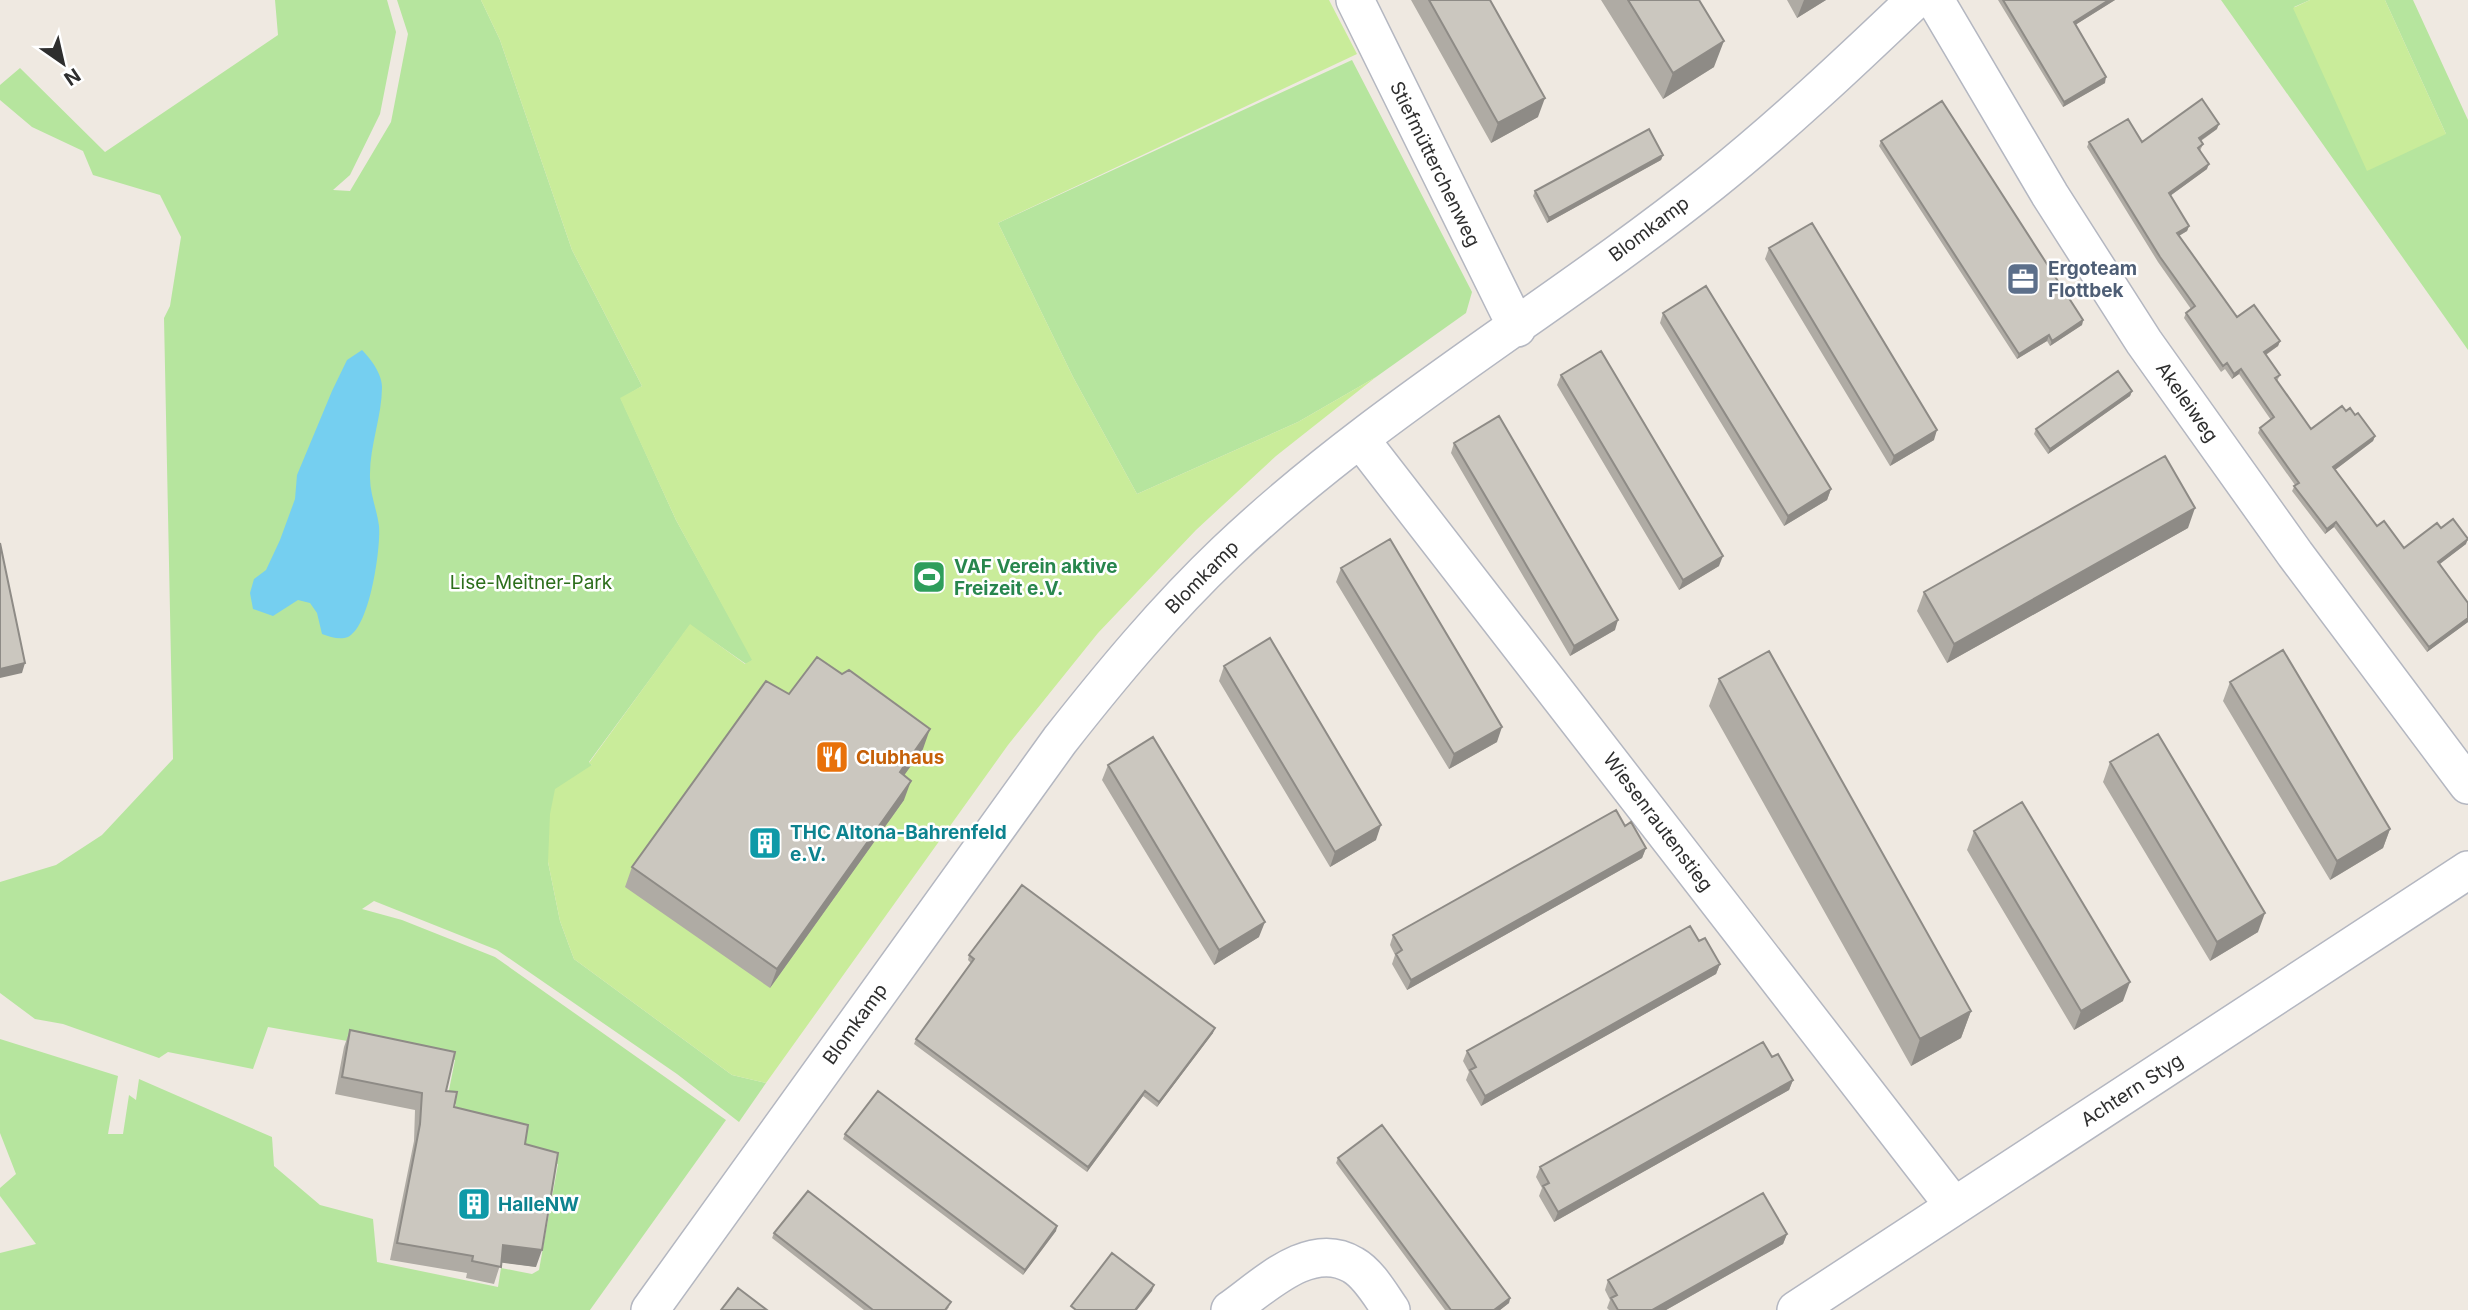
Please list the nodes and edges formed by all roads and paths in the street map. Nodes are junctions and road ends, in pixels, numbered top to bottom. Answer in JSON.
{"nodes":[{"id":1,"x":1355,"y":0,"type":"edge"},
{"id":2,"x":1915,"y":0,"type":"edge"},
{"id":3,"x":1935,"y":0,"type":"edge"},
{"id":4,"x":1517,"y":327,"type":"junction"},
{"id":5,"x":1360,"y":439,"type":"junction"},
{"id":6,"x":2468,"y":785,"type":"edge"},
{"id":7,"x":2468,"y":870,"type":"edge"},
{"id":8,"x":1954,"y":1206,"type":"junction"},
{"id":9,"x":650,"y":1310,"type":"edge"},
{"id":10,"x":1230,"y":1310,"type":"edge"},
{"id":11,"x":1391,"y":1310,"type":"edge"},
{"id":12,"x":1796,"y":1310,"type":"edge"}],
"edges":[{"from":1,"to":4,"type":"street","name":"Stiefmütterchenweg"},
{"from":2,"to":4,"type":"street","name":"Blomkamp"},
{"from":3,"to":6,"type":"street","name":"Akeleiweg"},
{"from":4,"to":5,"type":"street","name":"Blomkamp"},
{"from":5,"to":8,"type":"street","name":"Wiesenrautenstieg"},
{"from":5,"to":9,"type":"street","name":"Blomkamp"},
{"from":7,"to":8,"type":"street","name":"Achtern Styg"},
{"from":8,"to":12,"type":"street","name":"Achtern Styg"},
{"from":10,"to":11,"type":"street"}]}
